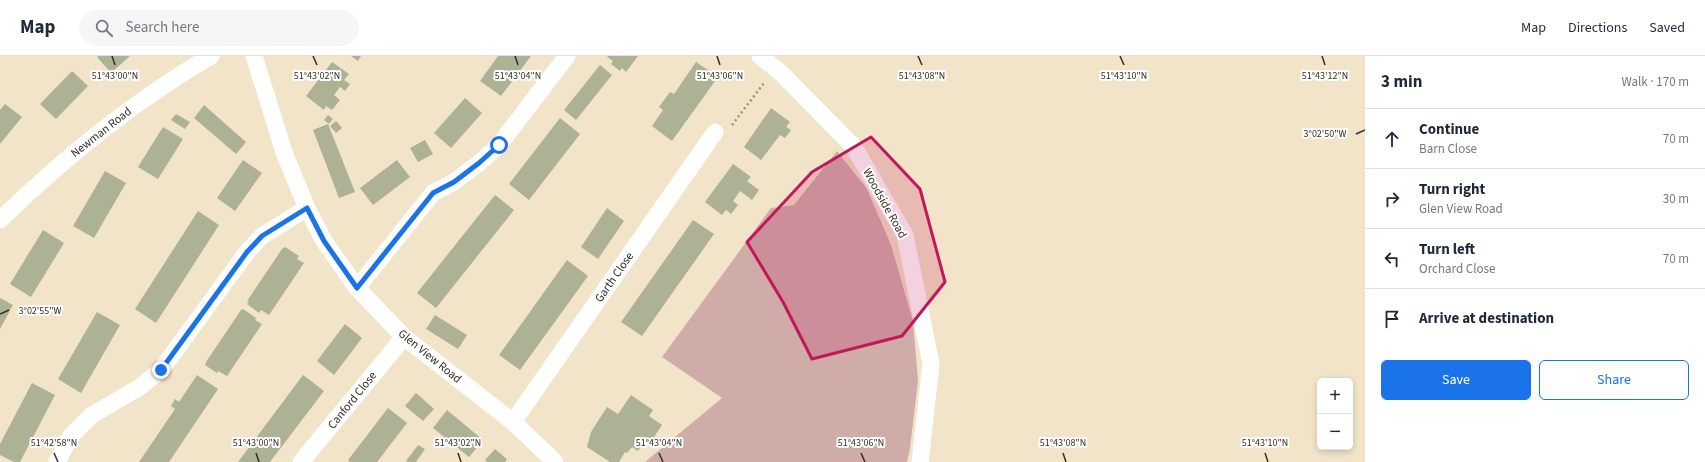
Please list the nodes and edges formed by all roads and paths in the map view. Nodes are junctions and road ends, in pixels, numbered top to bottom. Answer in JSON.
{"nodes":[{"id":1,"x":211,"y":56,"type":"edge"},
{"id":2,"x":254,"y":56,"type":"edge"},
{"id":3,"x":567,"y":56,"type":"edge"},
{"id":4,"x":760,"y":56,"type":"edge"},
{"id":5,"x":775,"y":68,"type":"junction"},
{"id":6,"x":714,"y":132,"type":"joint"},
{"id":7,"x":307,"y":208,"type":"junction"},
{"id":8,"x":0,"y":220,"type":"edge"},
{"id":9,"x":357,"y":288,"type":"junction"},
{"id":10,"x":404,"y":337,"type":"junction"},
{"id":11,"x":513,"y":422,"type":"junction"},
{"id":12,"x":57,"y":462,"type":"edge"},
{"id":13,"x":301,"y":462,"type":"edge"},
{"id":14,"x":555,"y":462,"type":"edge"},
{"id":15,"x":920,"y":462,"type":"edge"}],
"edges":[{"from":1,"to":8,"type":"street","name":"Newman Road"},
{"from":2,"to":7,"type":"street","name":"Glen View Road"},
{"from":3,"to":9,"type":"street"},
{"from":4,"to":5,"type":"street","name":"Woodside Road"},
{"from":5,"to":6,"type":"path"},
{"from":5,"to":15,"type":"street","name":"Woodside Road"},
{"from":6,"to":11,"type":"street","name":"Garth Close"},
{"from":7,"to":9,"type":"street","name":"Glen View Road"},
{"from":7,"to":12,"type":"street"},
{"from":9,"to":10,"type":"street","name":"Glen View Road"},
{"from":10,"to":11,"type":"street","name":"Glen View Road"},
{"from":10,"to":13,"type":"street","name":"Canford Close"},
{"from":11,"to":14,"type":"street","name":"Glen View Road"}]}
